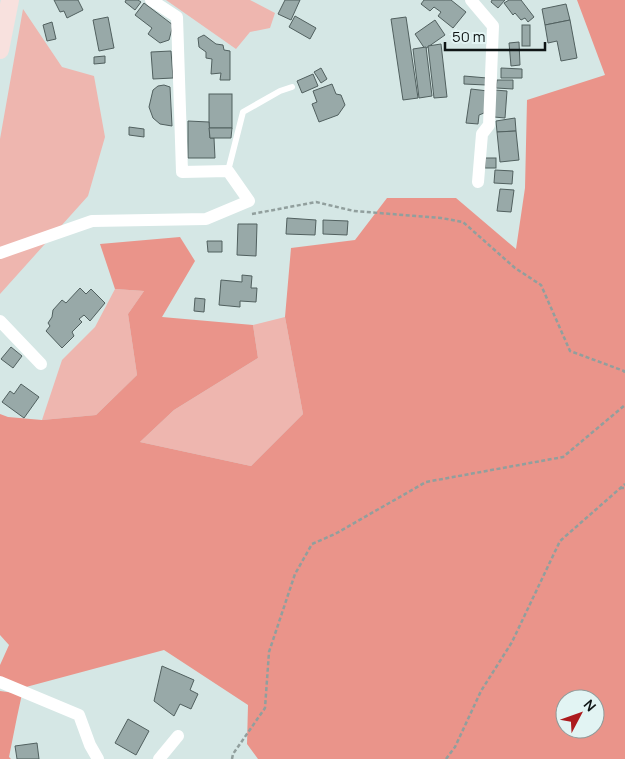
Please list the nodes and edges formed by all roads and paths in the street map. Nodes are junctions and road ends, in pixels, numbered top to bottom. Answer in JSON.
{"nodes":[{"id":1,"x":10,"y":0,"type":"edge"},
{"id":2,"x":150,"y":0,"type":"edge"},
{"id":3,"x":471,"y":0,"type":"edge"},
{"id":4,"x":0,"y":50,"type":"edge"},
{"id":5,"x":292,"y":87,"type":"dead end"},
{"id":6,"x":228,"y":171,"type":"junction"},
{"id":7,"x":478,"y":182,"type":"dead end"},
{"id":8,"x":249,"y":215,"type":"dead end"},
{"id":9,"x":0,"y":253,"type":"edge"},
{"id":10,"x":0,"y":321,"type":"edge"},
{"id":11,"x":41,"y":364,"type":"dead end"},
{"id":12,"x":625,"y":373,"type":"edge"},
{"id":13,"x":625,"y":405,"type":"edge"},
{"id":14,"x":625,"y":484,"type":"edge"},
{"id":15,"x":620,"y":488,"type":"junction"},
{"id":16,"x":625,"y":488,"type":"edge"},
{"id":17,"x":0,"y":682,"type":"edge"},
{"id":18,"x":178,"y":736,"type":"dead end"},
{"id":19,"x":98,"y":759,"type":"edge"},
{"id":20,"x":159,"y":759,"type":"edge"},
{"id":21,"x":232,"y":759,"type":"edge"},
{"id":22,"x":446,"y":759,"type":"edge"}],
"edges":[{"from":1,"to":4,"type":"main road"},
{"from":2,"to":6,"type":"street"},
{"from":3,"to":7,"type":"street"},
{"from":5,"to":6,"type":"lane"},
{"from":6,"to":9,"type":"street"},
{"from":8,"to":12,"type":"path"},
{"from":10,"to":11,"type":"street"},
{"from":13,"to":21,"type":"path"},
{"from":14,"to":15,"type":"path"},
{"from":15,"to":16,"type":"path"},
{"from":15,"to":22,"type":"path"},
{"from":17,"to":19,"type":"street"},
{"from":18,"to":20,"type":"street"}]}
